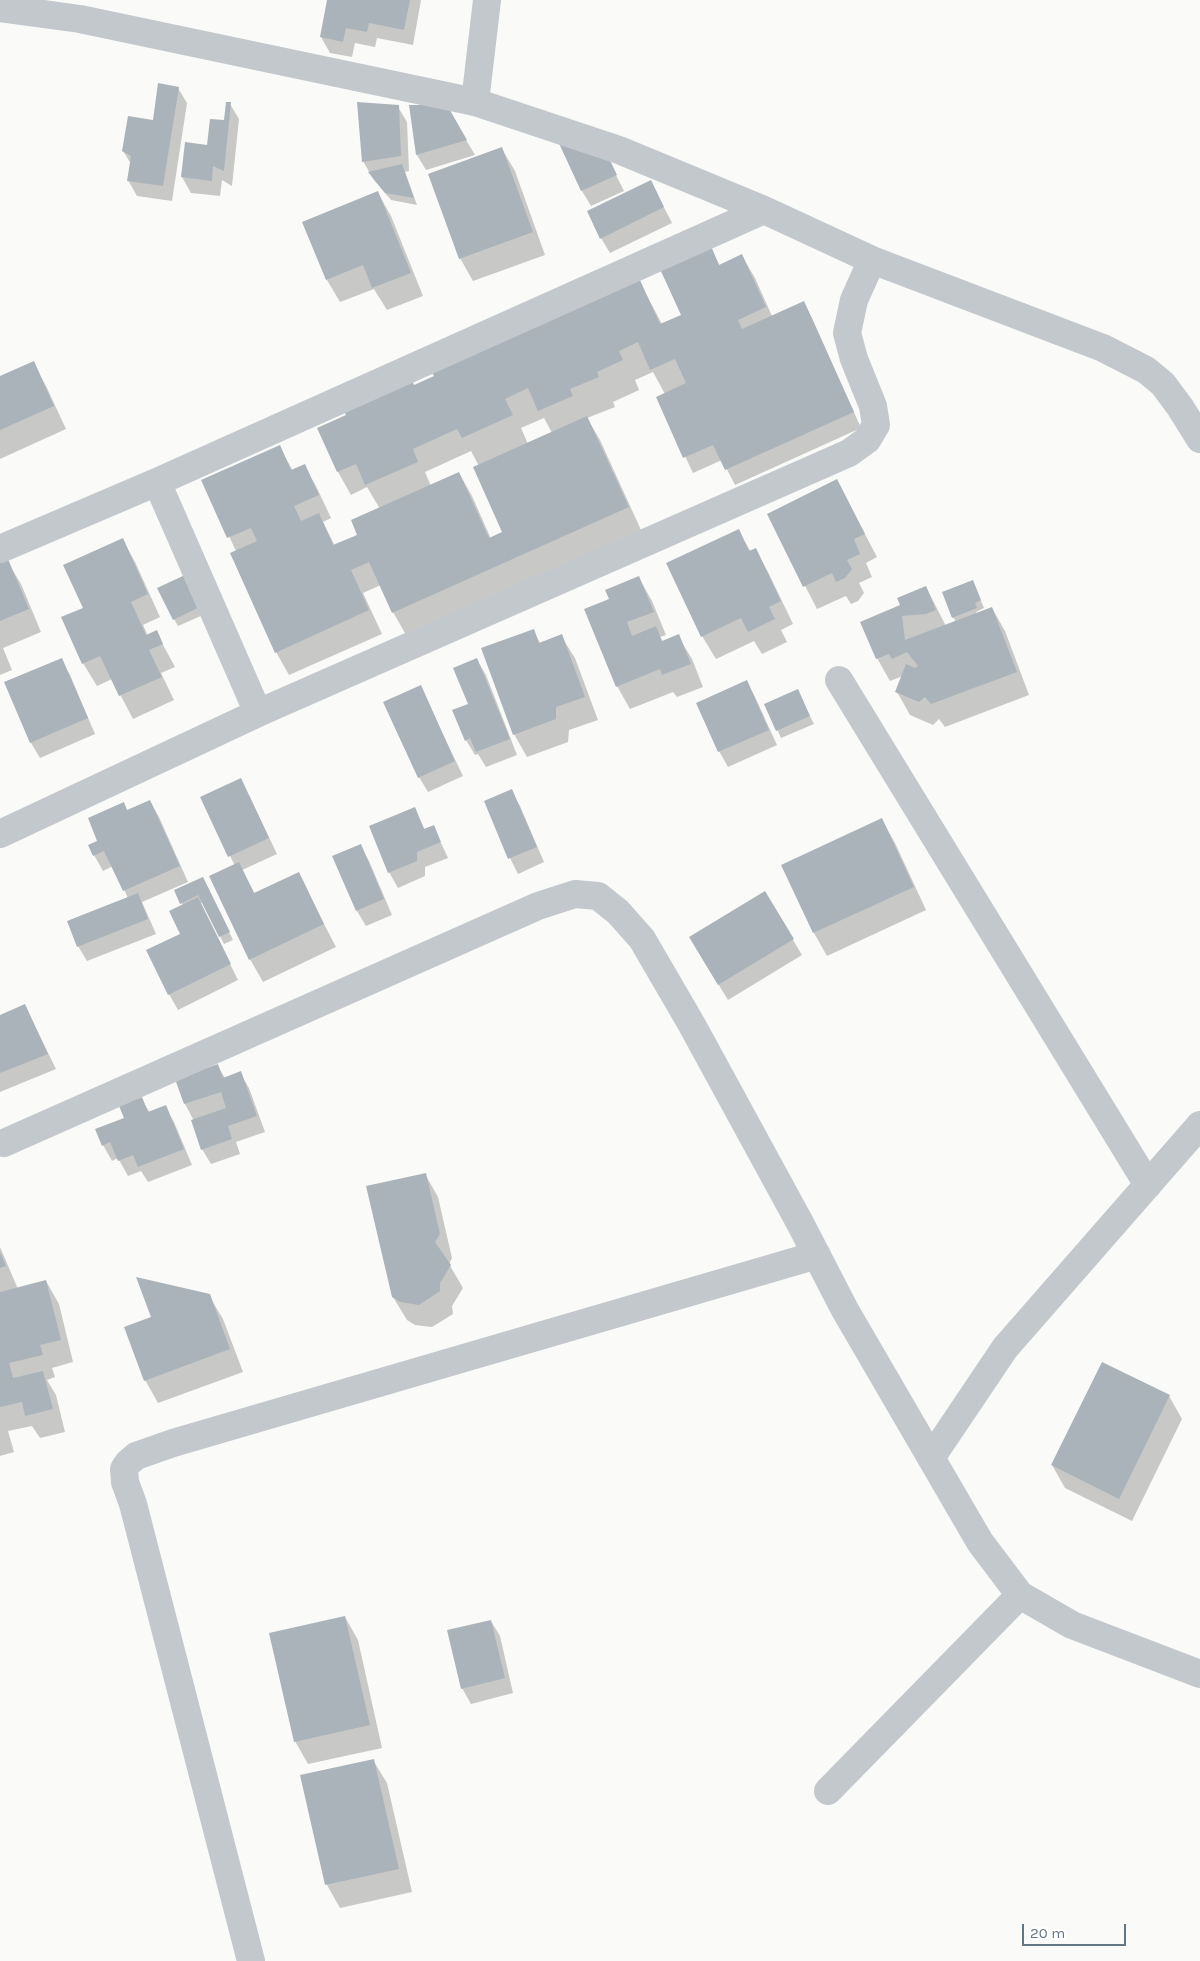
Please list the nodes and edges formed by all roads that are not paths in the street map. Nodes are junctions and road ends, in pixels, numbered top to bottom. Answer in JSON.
{"nodes":[{"id":1,"x":487,"y":0,"type":"edge"},
{"id":2,"x":0,"y":8,"type":"edge"},
{"id":3,"x":475,"y":102,"type":"junction"},
{"id":4,"x":764,"y":210,"type":"junction"},
{"id":5,"x":872,"y":260,"type":"junction"},
{"id":6,"x":1200,"y":439,"type":"edge"},
{"id":7,"x":157,"y":482,"type":"junction"},
{"id":8,"x":0,"y":549,"type":"edge"},
{"id":9,"x":839,"y":680,"type":"dead end"},
{"id":10,"x":258,"y":712,"type":"junction"},
{"id":11,"x":0,"y":834,"type":"edge"},
{"id":12,"x":1200,"y":1125,"type":"edge"},
{"id":13,"x":4,"y":1143,"type":"dead end"},
{"id":14,"x":1148,"y":1185,"type":"junction"},
{"id":15,"x":817,"y":1255,"type":"junction"},
{"id":16,"x":931,"y":1458,"type":"junction"},
{"id":17,"x":1020,"y":1595,"type":"junction"},
{"id":18,"x":1200,"y":1674,"type":"edge"},
{"id":19,"x":828,"y":1791,"type":"dead end"},
{"id":20,"x":250,"y":1961,"type":"edge"}],
"edges":[{"from":1,"to":3,"type":"street"},
{"from":2,"to":3,"type":"street"},
{"from":3,"to":4,"type":"street"},
{"from":4,"to":5,"type":"street"},
{"from":4,"to":7,"type":"street"},
{"from":5,"to":6,"type":"street"},
{"from":5,"to":10,"type":"street"},
{"from":7,"to":8,"type":"street"},
{"from":7,"to":10,"type":"street"},
{"from":9,"to":14,"type":"street"},
{"from":10,"to":11,"type":"street"},
{"from":12,"to":14,"type":"street"},
{"from":13,"to":15,"type":"street"},
{"from":14,"to":16,"type":"street"},
{"from":15,"to":16,"type":"street"},
{"from":15,"to":20,"type":"street"},
{"from":16,"to":17,"type":"street"},
{"from":17,"to":18,"type":"street"},
{"from":17,"to":19,"type":"street"}]}
